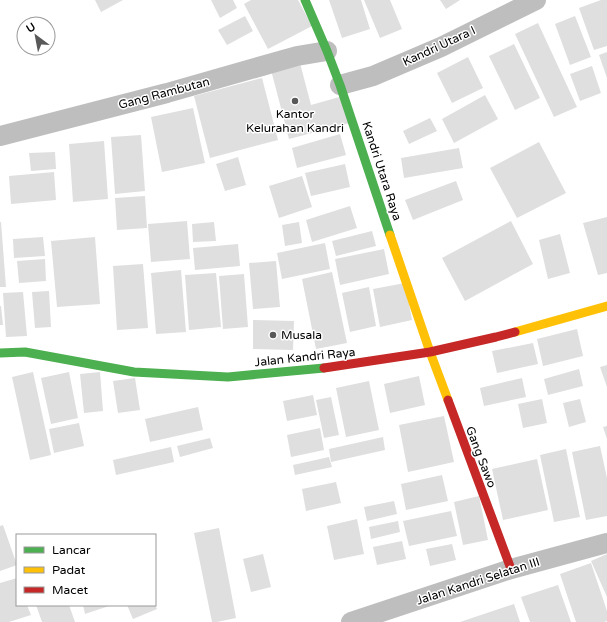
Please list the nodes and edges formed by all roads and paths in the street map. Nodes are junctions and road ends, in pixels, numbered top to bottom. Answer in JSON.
{"nodes":[{"id":1,"x":305,"y":0,"type":"edge"},
{"id":2,"x":536,"y":0,"type":"edge"},
{"id":3,"x":327,"y":51,"type":"junction"},
{"id":4,"x":340,"y":85,"type":"junction"},
{"id":5,"x":0,"y":136,"type":"edge"},
{"id":6,"x":607,"y":306,"type":"edge"},
{"id":7,"x":430,"y":352,"type":"junction"},
{"id":8,"x":0,"y":353,"type":"edge"},
{"id":9,"x":607,"y":543,"type":"edge"},
{"id":10,"x":511,"y":570,"type":"junction"},
{"id":11,"x":351,"y":622,"type":"edge"}],
"edges":[{"from":1,"to":3,"type":"street","name":"Kandri Utara Raya"},
{"from":2,"to":4,"type":"street","name":"Kandri Utara I"},
{"from":3,"to":4,"type":"street","name":"Kandri Utara Raya"},
{"from":3,"to":5,"type":"street","name":"Gang Rambutan"},
{"from":4,"to":7,"type":"street","name":"Kandri Utara Raya"},
{"from":6,"to":7,"type":"street","name":"Jalan Kandri Raya"},
{"from":7,"to":8,"type":"street","name":"Jalan Kandri Raya"},
{"from":7,"to":10,"type":"street","name":"Gang Sawo"},
{"from":9,"to":10,"type":"street","name":"Jalan Kandri Selatan III"},
{"from":10,"to":11,"type":"street","name":"Jalan Kandri Selatan III"}]}
